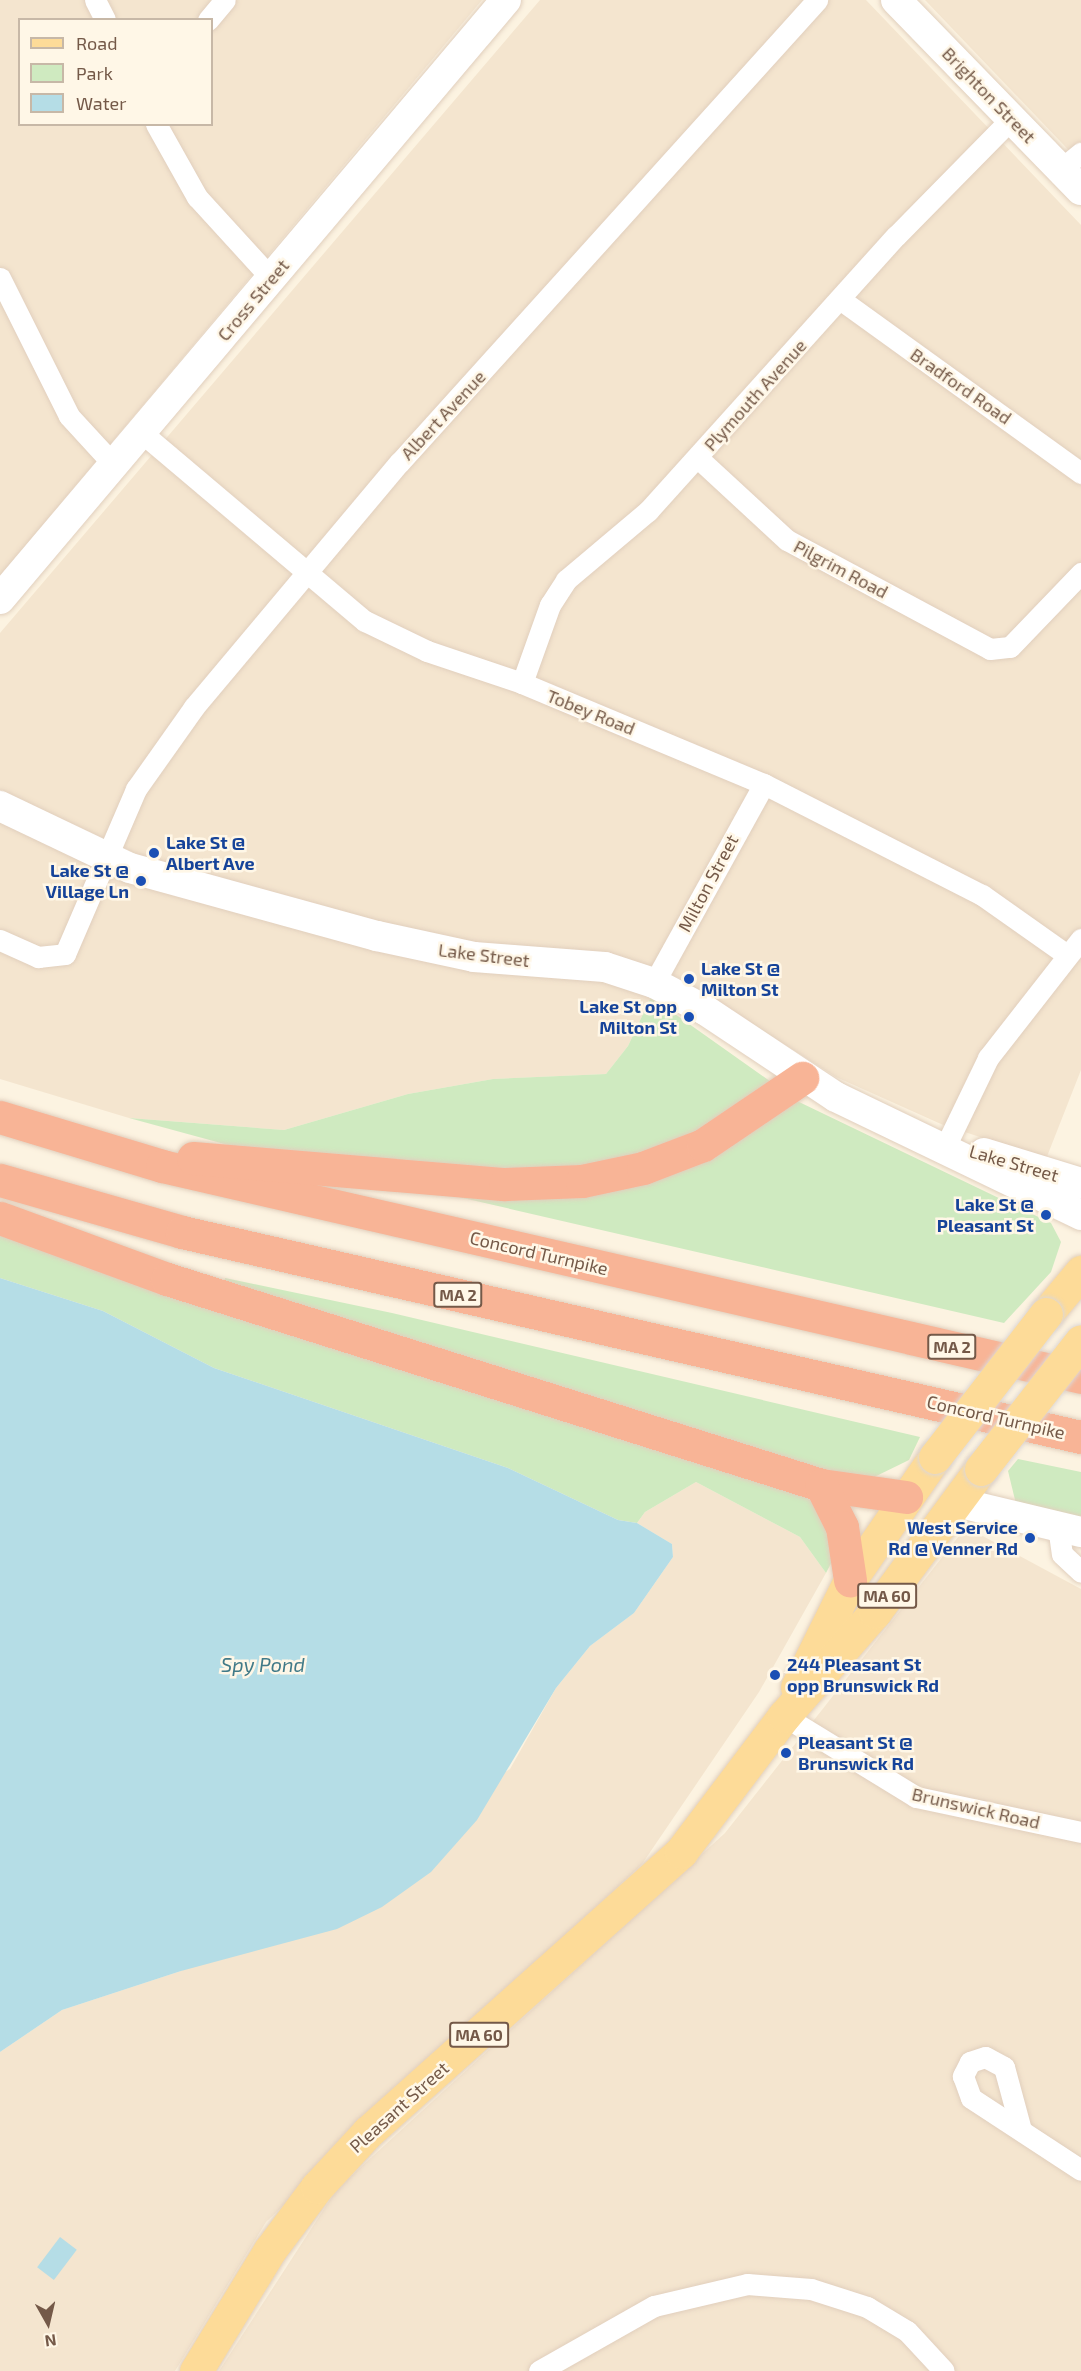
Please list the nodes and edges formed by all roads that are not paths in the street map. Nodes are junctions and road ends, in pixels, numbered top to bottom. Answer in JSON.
{"nodes":[{"id":1,"x":95,"y":0,"type":"edge"},
{"id":2,"x":225,"y":0,"type":"edge"},
{"id":3,"x":506,"y":0,"type":"edge"},
{"id":4,"x":817,"y":0,"type":"edge"},
{"id":5,"x":896,"y":0,"type":"edge"},
{"id":6,"x":104,"y":18,"type":"edge"},
{"id":7,"x":210,"y":18,"type":"edge"},
{"id":8,"x":1012,"y":118,"type":"junction"},
{"id":9,"x":157,"y":126,"type":"edge"},
{"id":10,"x":1074,"y":171,"type":"edge"},
{"id":11,"x":0,"y":278,"type":"edge"},
{"id":12,"x":272,"y":278,"type":"junction"},
{"id":13,"x":841,"y":300,"type":"junction"},
{"id":14,"x":141,"y":432,"type":"junction"},
{"id":15,"x":698,"y":458,"type":"junction"},
{"id":16,"x":114,"y":465,"type":"junction"},
{"id":17,"x":1081,"y":473,"type":"edge"},
{"id":18,"x":304,"y":573,"type":"junction"},
{"id":19,"x":1081,"y":573,"type":"edge"},
{"id":20,"x":0,"y":599,"type":"edge"},
{"id":21,"x":522,"y":683,"type":"junction"},
{"id":22,"x":764,"y":784,"type":"junction"},
{"id":23,"x":0,"y":806,"type":"edge"},
{"id":24,"x":103,"y":856,"type":"junction"},
{"id":25,"x":1081,"y":939,"type":"edge"},
{"id":26,"x":0,"y":940,"type":"edge"},
{"id":27,"x":1067,"y":955,"type":"junction"},
{"id":28,"x":654,"y":982,"type":"junction"},
{"id":29,"x":802,"y":1078,"type":"junction"},
{"id":30,"x":0,"y":1117,"type":"edge"},
{"id":31,"x":946,"y":1145,"type":"junction"},
{"id":32,"x":123,"y":1156,"type":"junction"},
{"id":33,"x":0,"y":1180,"type":"edge"},
{"id":34,"x":1081,"y":1183,"type":"edge"},
{"id":35,"x":1081,"y":1215,"type":"edge"},
{"id":36,"x":0,"y":1218,"type":"edge"},
{"id":37,"x":1081,"y":1272,"type":"edge"},
{"id":38,"x":1081,"y":1341,"type":"edge"},
{"id":39,"x":1081,"y":1377,"type":"edge"},
{"id":40,"x":1081,"y":1437,"type":"edge"},
{"id":41,"x":821,"y":1485,"type":"junction"},
{"id":42,"x":906,"y":1497,"type":"junction"},
{"id":43,"x":956,"y":1502,"type":"junction"},
{"id":44,"x":1070,"y":1529,"type":"edge"},
{"id":45,"x":1081,"y":1572,"type":"edge"},
{"id":46,"x":850,"y":1580,"type":"junction"},
{"id":47,"x":784,"y":1716,"type":"junction"},
{"id":48,"x":1081,"y":1832,"type":"edge"},
{"id":49,"x":1021,"y":2130,"type":"dead end"},
{"id":50,"x":1081,"y":2170,"type":"edge"},
{"id":51,"x":196,"y":2371,"type":"edge"},
{"id":52,"x":539,"y":2371,"type":"edge"},
{"id":53,"x":944,"y":2371,"type":"edge"}],
"edges":[{"from":1,"to":6,"type":"street"},
{"from":2,"to":7,"type":"street"},
{"from":3,"to":12,"type":"main road","name":"Cross Street"},
{"from":4,"to":18,"type":"street","name":"Albert Avenue"},
{"from":5,"to":8,"type":"main road","name":"Brighton Street"},
{"from":8,"to":10,"type":"main road","name":"Brighton Street"},
{"from":8,"to":13,"type":"street","name":"Plymouth Avenue"},
{"from":9,"to":12,"type":"street"},
{"from":11,"to":16,"type":"street"},
{"from":12,"to":14,"type":"main road","name":"Cross Street"},
{"from":13,"to":15,"type":"street","name":"Plymouth Avenue"},
{"from":13,"to":17,"type":"street","name":"Bradford Road"},
{"from":14,"to":16,"type":"main road","name":"Cross Street"},
{"from":14,"to":18,"type":"street","name":"Tobey Road"},
{"from":15,"to":19,"type":"street","name":"Pilgrim Road"},
{"from":15,"to":21,"type":"street","name":"Plymouth Avenue"},
{"from":16,"to":20,"type":"main road","name":"Cross Street"},
{"from":18,"to":21,"type":"street","name":"Tobey Road"},
{"from":18,"to":24,"type":"street","name":"Albert Avenue"},
{"from":21,"to":22,"type":"street","name":"Tobey Road"},
{"from":22,"to":27,"type":"street","name":"Tobey Road"},
{"from":22,"to":28,"type":"street","name":"Milton Street"},
{"from":23,"to":24,"type":"main road","name":"Lake Street"},
{"from":24,"to":26,"type":"street","name":"Albert Avenue"},
{"from":24,"to":28,"type":"main road","name":"Lake Street"},
{"from":25,"to":27,"type":"street"},
{"from":27,"to":31,"type":"street"},
{"from":28,"to":29,"type":"main road","name":"Lake Street"},
{"from":29,"to":31,"type":"main road","name":"Lake Street"},
{"from":29,"to":32,"type":"highway"},
{"from":30,"to":32,"type":"highway","name":"Concord Turnpike","number":"MA 2"},
{"from":31,"to":34,"type":"main road","name":"Lake Street"},
{"from":31,"to":35,"type":"main road","name":"Lake Street"},
{"from":32,"to":39,"type":"highway","name":"Concord Turnpike","number":"MA 2"},
{"from":33,"to":40,"type":"highway","name":"Concord Turnpike","number":"MA 2"},
{"from":36,"to":41,"type":"highway"},
{"from":37,"to":42,"type":"main road","name":"Pleasant Street","number":"MA 60","bridge":true},
{"from":38,"to":43,"type":"main road","name":"Pleasant Street","number":"MA 60","bridge":true},
{"from":41,"to":42,"type":"highway"},
{"from":41,"to":46,"type":"highway"},
{"from":42,"to":43,"type":"main road"},
{"from":42,"to":46,"type":"main road","name":"Pleasant Street","number":"MA 60"},
{"from":43,"to":44,"type":"main road"},
{"from":43,"to":47,"type":"main road","name":"Pleasant Street","number":"MA 60"},
{"from":44,"to":45,"type":"street"},
{"from":46,"to":47,"type":"main road","name":"Pleasant Street","number":"MA 60"},
{"from":47,"to":48,"type":"street","name":"Brunswick Road"},
{"from":47,"to":51,"type":"main road","name":"Pleasant Street","number":"MA 60"},
{"from":49,"to":50,"type":"street"},
{"from":52,"to":53,"type":"street"}]}
